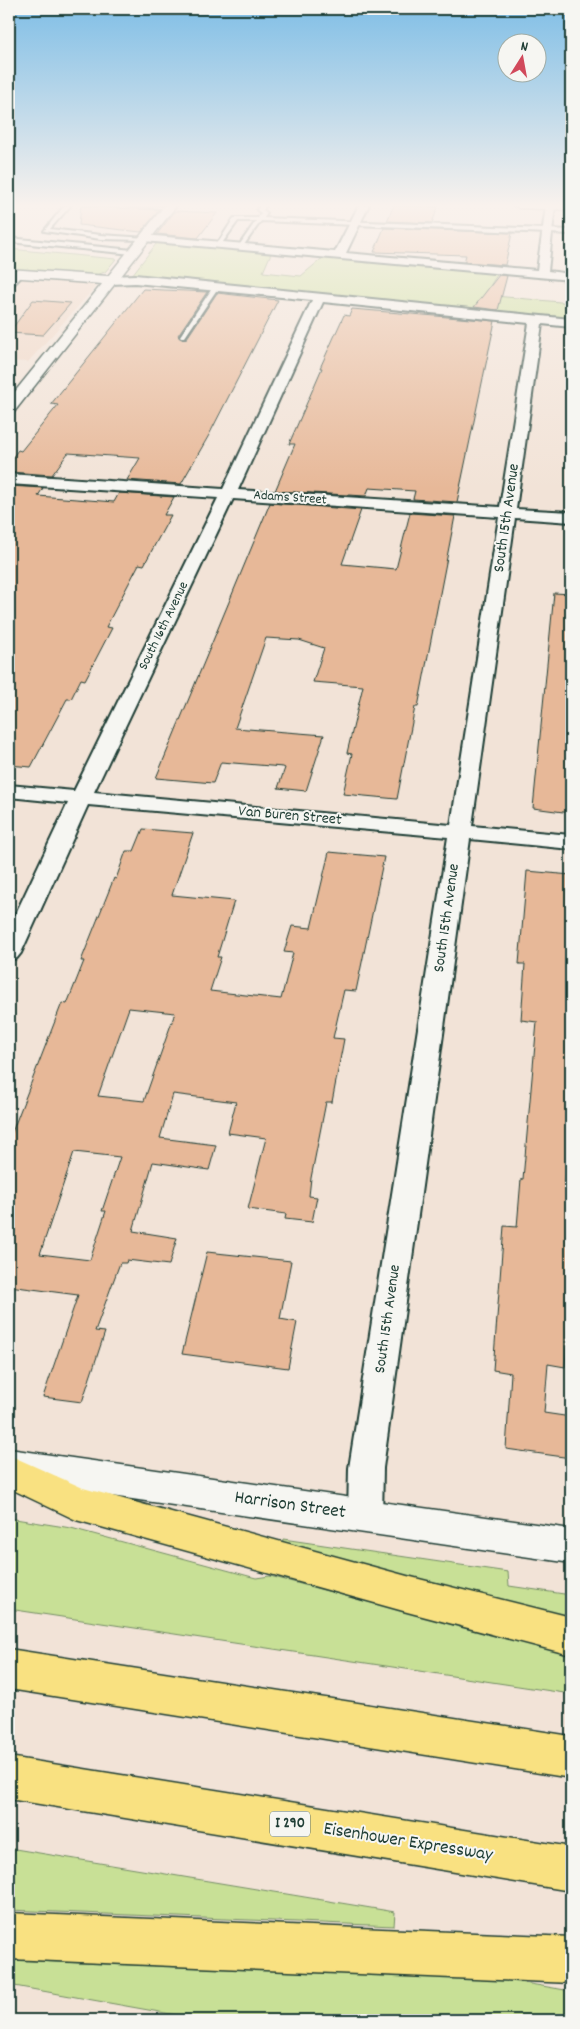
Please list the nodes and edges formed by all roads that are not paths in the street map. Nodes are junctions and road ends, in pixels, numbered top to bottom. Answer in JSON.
{"nodes":[{"id":1,"x":95,"y":300,"type":"edge"},
{"id":2,"x":207,"y":300,"type":"edge"},
{"id":3,"x":317,"y":300,"type":"edge"},
{"id":4,"x":335,"y":300,"type":"edge"},
{"id":5,"x":536,"y":320,"type":"junction"},
{"id":6,"x":571,"y":323,"type":"edge"},
{"id":7,"x":183,"y":336,"type":"dead end"},
{"id":8,"x":9,"y":409,"type":"edge"},
{"id":9,"x":9,"y":480,"type":"edge"},
{"id":10,"x":228,"y":494,"type":"junction"},
{"id":11,"x":508,"y":512,"type":"junction"},
{"id":12,"x":571,"y":517,"type":"edge"},
{"id":13,"x":9,"y":791,"type":"edge"},
{"id":14,"x":82,"y":797,"type":"junction"},
{"id":15,"x":460,"y":831,"type":"junction"},
{"id":16,"x":571,"y":842,"type":"edge"},
{"id":17,"x":9,"y":953,"type":"edge"},
{"id":18,"x":9,"y":1465,"type":"edge"},
{"id":19,"x":9,"y":1471,"type":"edge"},
{"id":20,"x":365,"y":1517,"type":"junction"},
{"id":21,"x":571,"y":1546,"type":"edge"},
{"id":22,"x":571,"y":1636,"type":"edge"},
{"id":23,"x":9,"y":1669,"type":"edge"},
{"id":24,"x":571,"y":1757,"type":"edge"},
{"id":25,"x":9,"y":1778,"type":"edge"},
{"id":26,"x":571,"y":1870,"type":"edge"},
{"id":27,"x":9,"y":1936,"type":"edge"},
{"id":28,"x":571,"y":1960,"type":"edge"}],
"edges":[{"from":1,"to":8,"type":"street"},
{"from":2,"to":7,"type":"lane"},
{"from":3,"to":10,"type":"street","name":"South 16th Avenue"},
{"from":4,"to":5,"type":"street"},
{"from":5,"to":6,"type":"street"},
{"from":5,"to":11,"type":"street","name":"South 15th Avenue"},
{"from":9,"to":10,"type":"street","name":"Adams Street"},
{"from":10,"to":11,"type":"street","name":"Adams Street"},
{"from":10,"to":14,"type":"street","name":"South 16th Avenue"},
{"from":11,"to":12,"type":"street","name":"Adams Street"},
{"from":11,"to":15,"type":"street","name":"South 15th Avenue"},
{"from":13,"to":14,"type":"street","name":"Van Buren Street"},
{"from":14,"to":15,"type":"street","name":"Van Buren Street"},
{"from":14,"to":17,"type":"street","name":"South 16th Avenue"},
{"from":15,"to":16,"type":"street","name":"Van Buren Street"},
{"from":15,"to":20,"type":"street","name":"South 15th Avenue"},
{"from":18,"to":20,"type":"street","name":"Harrison Street"},
{"from":19,"to":22,"type":"highway"},
{"from":20,"to":21,"type":"street","name":"Harrison Street"},
{"from":23,"to":24,"type":"highway"},
{"from":25,"to":26,"type":"highway","name":"Eisenhower Expressway","number":"I 290"},
{"from":27,"to":28,"type":"highway"}]}
